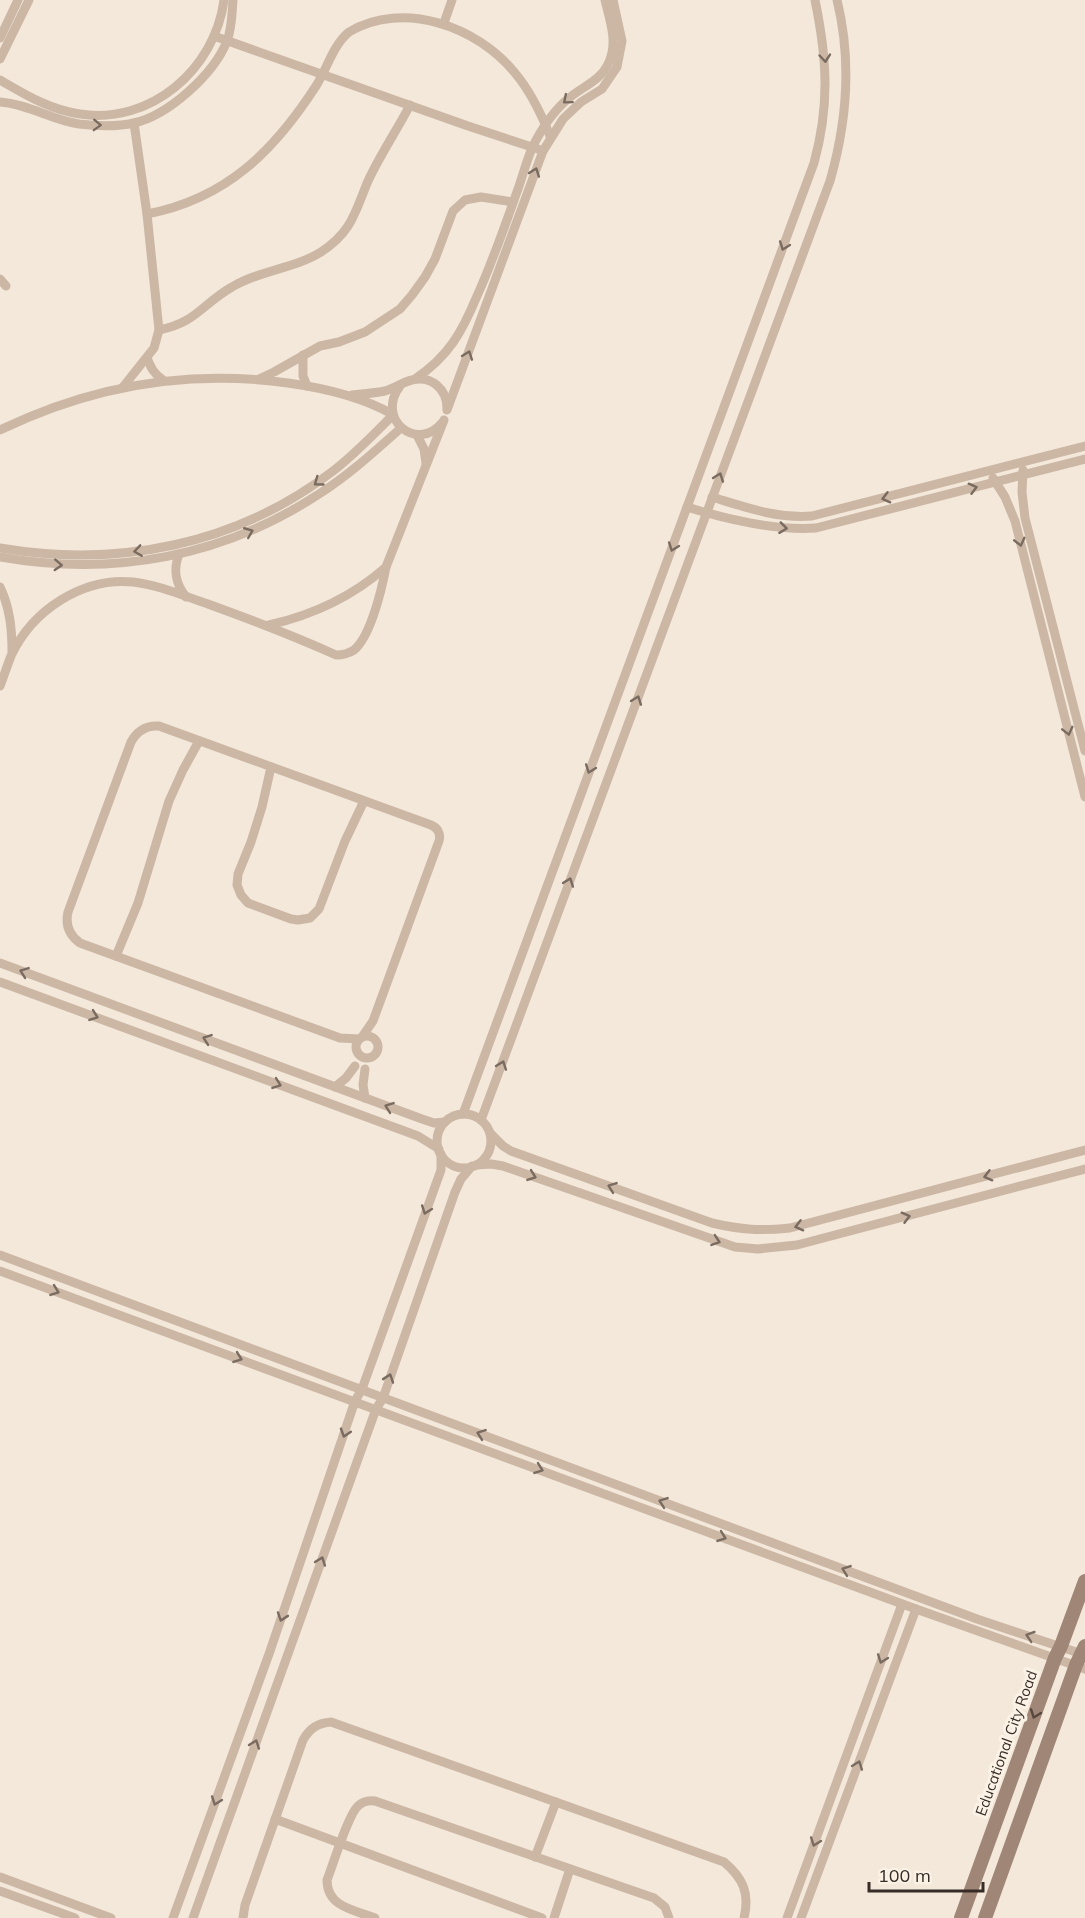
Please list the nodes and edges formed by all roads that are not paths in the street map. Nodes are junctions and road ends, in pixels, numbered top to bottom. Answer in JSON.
{"nodes":[{"id":1,"x":18,"y":0,"type":"edge"},
{"id":2,"x":29,"y":0,"type":"edge"},
{"id":3,"x":224,"y":0,"type":"edge"},
{"id":4,"x":233,"y":0,"type":"edge"},
{"id":5,"x":452,"y":0,"type":"edge"},
{"id":6,"x":604,"y":0,"type":"edge"},
{"id":7,"x":613,"y":0,"type":"edge"},
{"id":8,"x":815,"y":0,"type":"edge"},
{"id":9,"x":837,"y":0,"type":"edge"},
{"id":10,"x":445,"y":20,"type":"junction"},
{"id":11,"x":214,"y":36,"type":"junction"},
{"id":12,"x":0,"y":38,"type":"edge"},
{"id":13,"x":227,"y":40,"type":"junction"},
{"id":14,"x":0,"y":59,"type":"edge"},
{"id":15,"x":323,"y":74,"type":"junction"},
{"id":16,"x":0,"y":80,"type":"edge"},
{"id":17,"x":598,"y":85,"type":"junction"},
{"id":18,"x":25,"y":95,"type":"junction"},
{"id":19,"x":0,"y":102,"type":"edge"},
{"id":20,"x":20,"y":105,"type":"junction"},
{"id":21,"x":410,"y":105,"type":"junction"},
{"id":22,"x":65,"y":116,"type":"junction"},
{"id":23,"x":134,"y":123,"type":"junction"},
{"id":24,"x":545,"y":123,"type":"junction"},
{"id":25,"x":550,"y":136,"type":"junction"},
{"id":26,"x":512,"y":140,"type":"junction"},
{"id":27,"x":533,"y":147,"type":"junction"},
{"id":28,"x":543,"y":151,"type":"junction"},
{"id":29,"x":525,"y":167,"type":"junction"},
{"id":30,"x":513,"y":202,"type":"junction"},
{"id":31,"x":147,"y":214,"type":"junction"},
{"id":32,"x":497,"y":262,"type":"junction"},
{"id":33,"x":159,"y":330,"type":"junction"},
{"id":34,"x":303,"y":355,"type":"junction"},
{"id":35,"x":147,"y":358,"type":"junction"},
{"id":36,"x":258,"y":379,"type":"junction"},
{"id":37,"x":415,"y":379,"type":"junction"},
{"id":38,"x":163,"y":380,"type":"junction"},
{"id":39,"x":307,"y":386,"type":"junction"},
{"id":40,"x":399,"y":386,"type":"junction"},
{"id":41,"x":123,"y":387,"type":"junction"},
{"id":42,"x":347,"y":395,"type":"junction"},
{"id":43,"x":447,"y":410,"type":"junction"},
{"id":44,"x":392,"y":415,"type":"junction"},
{"id":45,"x":444,"y":420,"type":"junction"},
{"id":46,"x":401,"y":428,"type":"junction"},
{"id":47,"x":0,"y":430,"type":"edge"},
{"id":48,"x":417,"y":435,"type":"junction"},
{"id":49,"x":1085,"y":446,"type":"edge"},
{"id":50,"x":1085,"y":459,"type":"edge"},
{"id":51,"x":1022,"y":462,"type":"junction"},
{"id":52,"x":427,"y":465,"type":"junction"},
{"id":53,"x":337,"y":468,"type":"junction"},
{"id":54,"x":990,"y":470,"type":"junction"},
{"id":55,"x":1023,"y":475,"type":"junction"},
{"id":56,"x":343,"y":477,"type":"junction"},
{"id":57,"x":995,"y":482,"type":"junction"},
{"id":58,"x":712,"y":497,"type":"junction"},
{"id":59,"x":687,"y":507,"type":"junction"},
{"id":60,"x":705,"y":513,"type":"junction"},
{"id":61,"x":0,"y":548,"type":"edge"},
{"id":62,"x":180,"y":554,"type":"junction"},
{"id":63,"x":0,"y":557,"type":"edge"},
{"id":64,"x":114,"y":564,"type":"junction"},
{"id":65,"x":386,"y":567,"type":"junction"},
{"id":66,"x":117,"y":582,"type":"junction"},
{"id":67,"x":0,"y":587,"type":"edge"},
{"id":68,"x":186,"y":597,"type":"junction"},
{"id":69,"x":268,"y":625,"type":"junction"},
{"id":70,"x":12,"y":655,"type":"junction"},
{"id":71,"x":0,"y":686,"type":"edge"},
{"id":72,"x":199,"y":741,"type":"junction"},
{"id":73,"x":1085,"y":751,"type":"edge"},
{"id":74,"x":271,"y":767,"type":"junction"},
{"id":75,"x":1085,"y":797,"type":"edge"},
{"id":76,"x":364,"y":801,"type":"junction"},
{"id":77,"x":116,"y":956,"type":"junction"},
{"id":78,"x":0,"y":963,"type":"edge"},
{"id":79,"x":0,"y":982,"type":"edge"},
{"id":80,"x":373,"y":1021,"type":"junction"},
{"id":81,"x":340,"y":1038,"type":"junction"},
{"id":82,"x":361,"y":1038,"type":"junction"},
{"id":83,"x":375,"y":1040,"type":"junction"},
{"id":84,"x":361,"y":1060,"type":"junction"},
{"id":85,"x":335,"y":1087,"type":"junction"},
{"id":86,"x":365,"y":1098,"type":"junction"},
{"id":87,"x":463,"y":1114,"type":"junction"},
{"id":88,"x":481,"y":1120,"type":"junction"},
{"id":89,"x":445,"y":1122,"type":"junction"},
{"id":90,"x":490,"y":1133,"type":"junction"},
{"id":91,"x":1085,"y":1150,"type":"edge"},
{"id":92,"x":440,"y":1152,"type":"junction"},
{"id":93,"x":474,"y":1166,"type":"junction"},
{"id":94,"x":1017,"y":1168,"type":"junction"},
{"id":95,"x":1085,"y":1169,"type":"edge"},
{"id":96,"x":1023,"y":1186,"type":"junction"},
{"id":97,"x":0,"y":1255,"type":"edge"},
{"id":98,"x":0,"y":1271,"type":"edge"},
{"id":99,"x":362,"y":1389,"type":"junction"},
{"id":100,"x":382,"y":1398,"type":"junction"},
{"id":101,"x":355,"y":1401,"type":"junction"},
{"id":102,"x":376,"y":1409,"type":"junction"},
{"id":103,"x":1085,"y":1581,"type":"edge"},
{"id":104,"x":902,"y":1604,"type":"junction"},
{"id":105,"x":916,"y":1609,"type":"junction"},
{"id":106,"x":1058,"y":1652,"type":"junction"},
{"id":107,"x":1083,"y":1658,"type":"edge"},
{"id":108,"x":556,"y":1802,"type":"junction"},
{"id":109,"x":275,"y":1819,"type":"junction"},
{"id":110,"x":341,"y":1844,"type":"junction"},
{"id":111,"x":535,"y":1857,"type":"junction"},
{"id":112,"x":570,"y":1869,"type":"junction"},
{"id":113,"x":0,"y":1877,"type":"edge"},
{"id":114,"x":975,"y":1881,"type":"junction"},
{"id":115,"x":996,"y":1889,"type":"junction"},
{"id":116,"x":0,"y":1891,"type":"edge"},
{"id":117,"x":531,"y":1916,"type":"edge"},
{"id":118,"x":75,"y":1918,"type":"edge"},
{"id":119,"x":111,"y":1918,"type":"edge"},
{"id":120,"x":173,"y":1918,"type":"edge"},
{"id":121,"x":193,"y":1918,"type":"edge"},
{"id":122,"x":243,"y":1918,"type":"edge"},
{"id":123,"x":375,"y":1918,"type":"edge"},
{"id":124,"x":542,"y":1918,"type":"edge"},
{"id":125,"x":554,"y":1918,"type":"edge"},
{"id":126,"x":669,"y":1918,"type":"edge"},
{"id":127,"x":744,"y":1918,"type":"edge"},
{"id":128,"x":787,"y":1918,"type":"edge"},
{"id":129,"x":801,"y":1918,"type":"edge"},
{"id":130,"x":961,"y":1918,"type":"edge"},
{"id":131,"x":985,"y":1918,"type":"edge"}],
"edges":[{"from":1,"to":12,"type":"street"},
{"from":2,"to":14,"type":"street"},
{"from":3,"to":11,"type":"street"},
{"from":4,"to":13,"type":"street"},
{"from":5,"to":10,"type":"street"},
{"from":6,"to":17,"type":"street"},
{"from":7,"to":17,"type":"street"},
{"from":8,"to":59,"type":"street","one_way":true},
{"from":58,"to":9,"type":"street","one_way":true},
{"from":10,"to":15,"type":"street"},
{"from":10,"to":24,"type":"street"},
{"from":11,"to":13,"type":"street"},
{"from":11,"to":22,"type":"street"},
{"from":13,"to":15,"type":"street"},
{"from":13,"to":23,"type":"street"},
{"from":15,"to":21,"type":"street"},
{"from":15,"to":31,"type":"street"},
{"from":16,"to":18,"type":"street"},
{"from":17,"to":24,"type":"street","one_way":true},
{"from":17,"to":25,"type":"street"},
{"from":18,"to":20,"type":"street"},
{"from":18,"to":22,"type":"street"},
{"from":19,"to":20,"type":"street"},
{"from":20,"to":22,"type":"street"},
{"from":21,"to":26,"type":"street"},
{"from":21,"to":33,"type":"street"},
{"from":22,"to":23,"type":"street","one_way":true},
{"from":23,"to":31,"type":"street"},
{"from":24,"to":25,"type":"street"},
{"from":24,"to":27,"type":"street"},
{"from":25,"to":28,"type":"street"},
{"from":26,"to":27,"type":"street"},
{"from":26,"to":29,"type":"street"},
{"from":27,"to":28,"type":"street"},
{"from":27,"to":29,"type":"street"},
{"from":32,"to":28,"type":"street","one_way":true},
{"from":29,"to":30,"type":"street"},
{"from":30,"to":32,"type":"street"},
{"from":30,"to":34,"type":"street"},
{"from":31,"to":33,"type":"street"},
{"from":32,"to":37,"type":"street"},
{"from":43,"to":32,"type":"street","one_way":true},
{"from":33,"to":35,"type":"street"},
{"from":34,"to":36,"type":"street"},
{"from":34,"to":39,"type":"street"},
{"from":35,"to":38,"type":"street"},
{"from":35,"to":41,"type":"street"},
{"from":36,"to":38,"type":"street"},
{"from":36,"to":39,"type":"street"},
{"from":37,"to":40,"type":"street"},
{"from":37,"to":43,"type":"street"},
{"from":38,"to":41,"type":"street"},
{"from":39,"to":42,"type":"street"},
{"from":40,"to":42,"type":"street"},
{"from":40,"to":44,"type":"street"},
{"from":41,"to":47,"type":"street"},
{"from":42,"to":44,"type":"street"},
{"from":43,"to":45,"type":"street"},
{"from":44,"to":46,"type":"street"},
{"from":44,"to":53,"type":"street"},
{"from":45,"to":48,"type":"street"},
{"from":45,"to":52,"type":"street"},
{"from":46,"to":48,"type":"street"},
{"from":46,"to":56,"type":"street"},
{"from":48,"to":52,"type":"street"},
{"from":49,"to":51,"type":"street"},
{"from":50,"to":55,"type":"street"},
{"from":51,"to":54,"type":"street"},
{"from":51,"to":55,"type":"street"},
{"from":52,"to":65,"type":"street"},
{"from":53,"to":56,"type":"street"},
{"from":53,"to":61,"type":"street","one_way":true},
{"from":54,"to":57,"type":"street"},
{"from":54,"to":58,"type":"street","one_way":true},
{"from":55,"to":57,"type":"street"},
{"from":55,"to":73,"type":"street"},
{"from":62,"to":56,"type":"street","one_way":true},
{"from":60,"to":57,"type":"street","one_way":true},
{"from":57,"to":75,"type":"street","one_way":true},
{"from":58,"to":60,"type":"street"},
{"from":59,"to":60,"type":"street"},
{"from":59,"to":87,"type":"street","one_way":true},
{"from":88,"to":60,"type":"street","one_way":true},
{"from":62,"to":64,"type":"street"},
{"from":62,"to":68,"type":"street"},
{"from":63,"to":64,"type":"street","one_way":true},
{"from":64,"to":66,"type":"street"},
{"from":65,"to":69,"type":"street"},
{"from":65,"to":69,"type":"street"},
{"from":66,"to":68,"type":"street"},
{"from":66,"to":70,"type":"street"},
{"from":67,"to":70,"type":"street"},
{"from":68,"to":69,"type":"street"},
{"from":70,"to":71,"type":"street"},
{"from":72,"to":74,"type":"street"},
{"from":72,"to":77,"type":"street"},
{"from":72,"to":77,"type":"street"},
{"from":74,"to":76,"type":"street"},
{"from":74,"to":76,"type":"street"},
{"from":76,"to":80,"type":"street"},
{"from":77,"to":81,"type":"street"},
{"from":85,"to":78,"type":"street","one_way":true},
{"from":79,"to":92,"type":"street","one_way":true},
{"from":80,"to":82,"type":"street"},
{"from":80,"to":83,"type":"street"},
{"from":81,"to":82,"type":"street"},
{"from":81,"to":84,"type":"street"},
{"from":82,"to":83,"type":"street"},
{"from":82,"to":84,"type":"street"},
{"from":83,"to":84,"type":"street"},
{"from":84,"to":85,"type":"street"},
{"from":84,"to":86,"type":"street"},
{"from":85,"to":86,"type":"street"},
{"from":89,"to":86,"type":"street","one_way":true},
{"from":87,"to":88,"type":"street"},
{"from":87,"to":89,"type":"street"},
{"from":88,"to":90,"type":"street"},
{"from":89,"to":92,"type":"street"},
{"from":90,"to":93,"type":"street"},
{"from":94,"to":90,"type":"street","one_way":true},
{"from":91,"to":94,"type":"street"},
{"from":92,"to":93,"type":"street"},
{"from":92,"to":99,"type":"street","one_way":true},
{"from":93,"to":96,"type":"street","one_way":true},
{"from":100,"to":93,"type":"street","one_way":true},
{"from":94,"to":96,"type":"street"},
{"from":95,"to":96,"type":"street"},
{"from":97,"to":99,"type":"street"},
{"from":98,"to":101,"type":"street","one_way":true},
{"from":99,"to":100,"type":"street"},
{"from":99,"to":101,"type":"street"},
{"from":100,"to":102,"type":"street"},
{"from":106,"to":100,"type":"street","one_way":true},
{"from":101,"to":102,"type":"street"},
{"from":101,"to":120,"type":"street","one_way":true},
{"from":102,"to":104,"type":"street","one_way":true},
{"from":121,"to":102,"type":"street","one_way":true},
{"from":103,"to":106,"type":"street","name":"Educational City Road"},
{"from":104,"to":105,"type":"street"},
{"from":104,"to":128,"type":"street","one_way":true},
{"from":105,"to":106,"type":"street"},
{"from":129,"to":105,"type":"street","one_way":true},
{"from":106,"to":107,"type":"street"},
{"from":106,"to":114,"type":"street","name":"Educational City Road","one_way":true},
{"from":107,"to":115,"type":"street"},
{"from":108,"to":109,"type":"street"},
{"from":108,"to":111,"type":"street"},
{"from":108,"to":127,"type":"street"},
{"from":109,"to":110,"type":"street"},
{"from":109,"to":122,"type":"street"},
{"from":110,"to":111,"type":"street"},
{"from":110,"to":117,"type":"street"},
{"from":110,"to":123,"type":"street"},
{"from":111,"to":112,"type":"street"},
{"from":112,"to":125,"type":"street"},
{"from":112,"to":126,"type":"street"},
{"from":113,"to":119,"type":"street"},
{"from":114,"to":115,"type":"street"},
{"from":114,"to":130,"type":"street","name":"Educational City Road"},
{"from":115,"to":131,"type":"street"},
{"from":116,"to":118,"type":"street"},
{"from":117,"to":124,"type":"street"}]}
